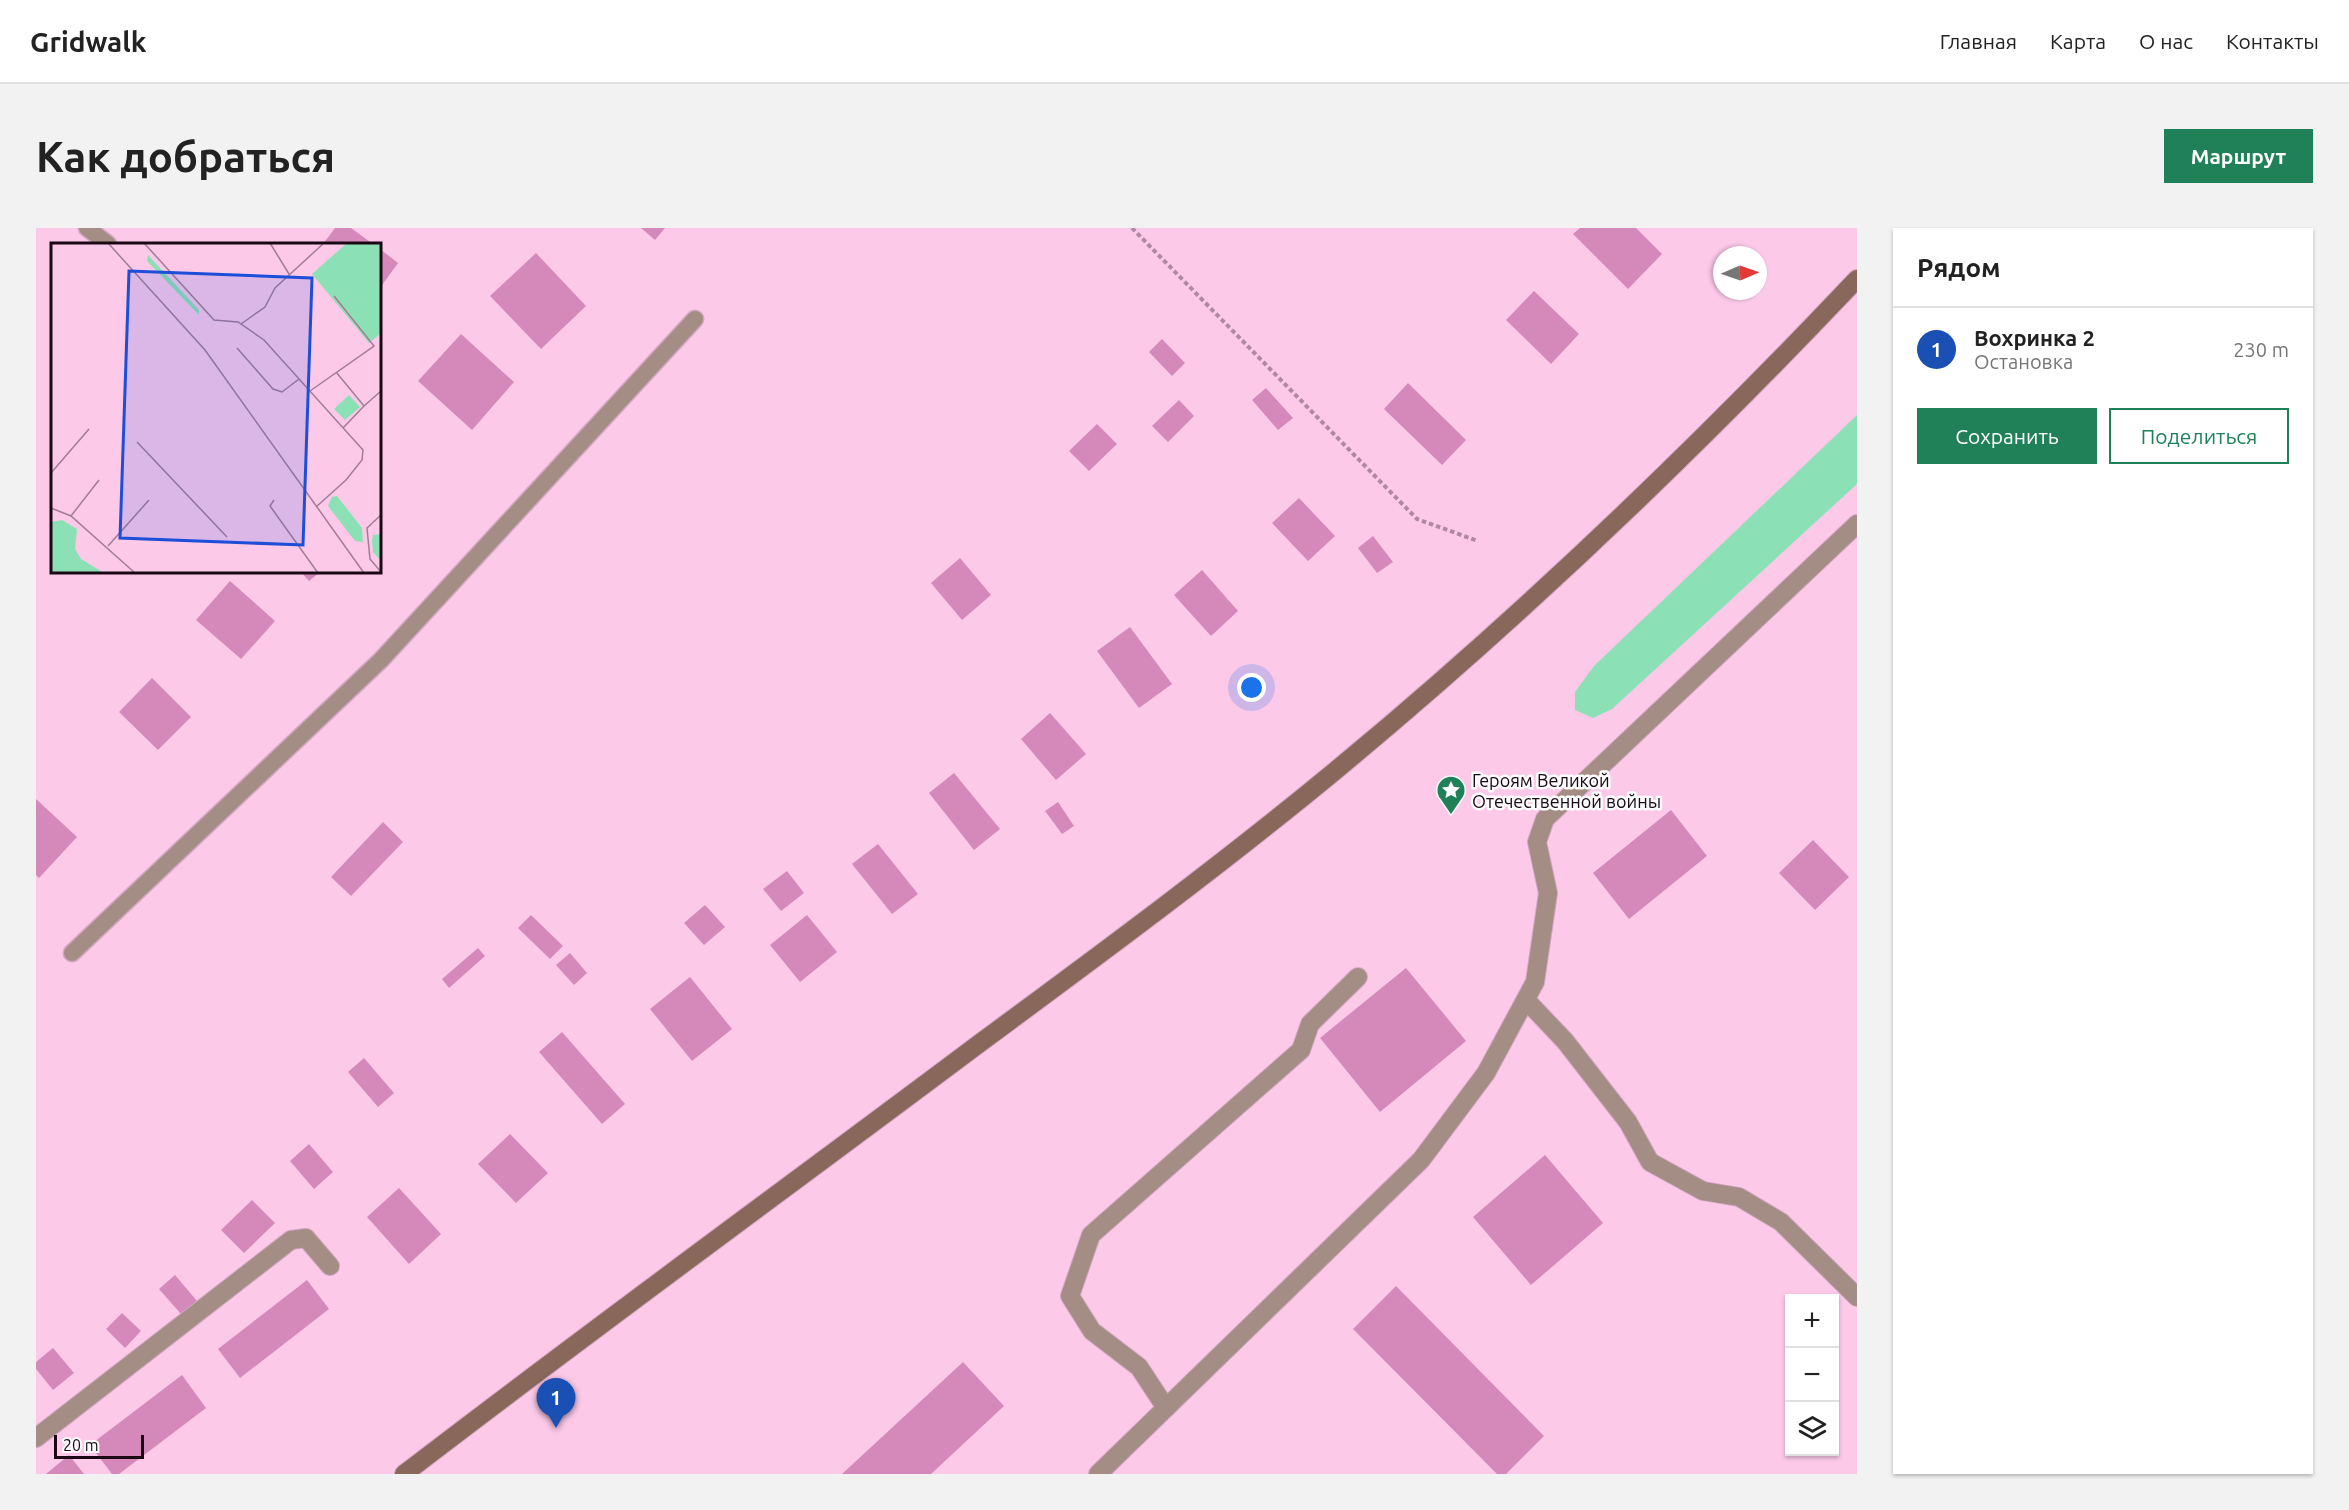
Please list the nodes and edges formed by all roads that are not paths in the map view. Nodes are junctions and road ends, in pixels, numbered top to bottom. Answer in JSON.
{"nodes":[{"id":1,"x":87,"y":228,"type":"edge"},
{"id":2,"x":107,"y":243,"type":"edge"},
{"id":3,"x":1857,"y":279,"type":"edge"},
{"id":4,"x":695,"y":319,"type":"dead end"},
{"id":5,"x":1857,"y":524,"type":"edge"},
{"id":6,"x":72,"y":953,"type":"dead end"},
{"id":7,"x":1358,"y":977,"type":"dead end"},
{"id":8,"x":1526,"y":1000,"type":"junction"},
{"id":9,"x":330,"y":1266,"type":"dead end"},
{"id":10,"x":1857,"y":1297,"type":"edge"},
{"id":11,"x":1166,"y":1408,"type":"junction"},
{"id":12,"x":36,"y":1438,"type":"edge"},
{"id":13,"x":404,"y":1474,"type":"edge"},
{"id":14,"x":1098,"y":1474,"type":"edge"}],
"edges":[{"from":1,"to":2,"type":"lane"},
{"from":3,"to":13,"type":"main road"},
{"from":4,"to":6,"type":"lane"},
{"from":5,"to":8,"type":"street"},
{"from":7,"to":11,"type":"street"},
{"from":8,"to":10,"type":"street"},
{"from":8,"to":11,"type":"street"},
{"from":9,"to":12,"type":"street"},
{"from":11,"to":14,"type":"street"}]}
